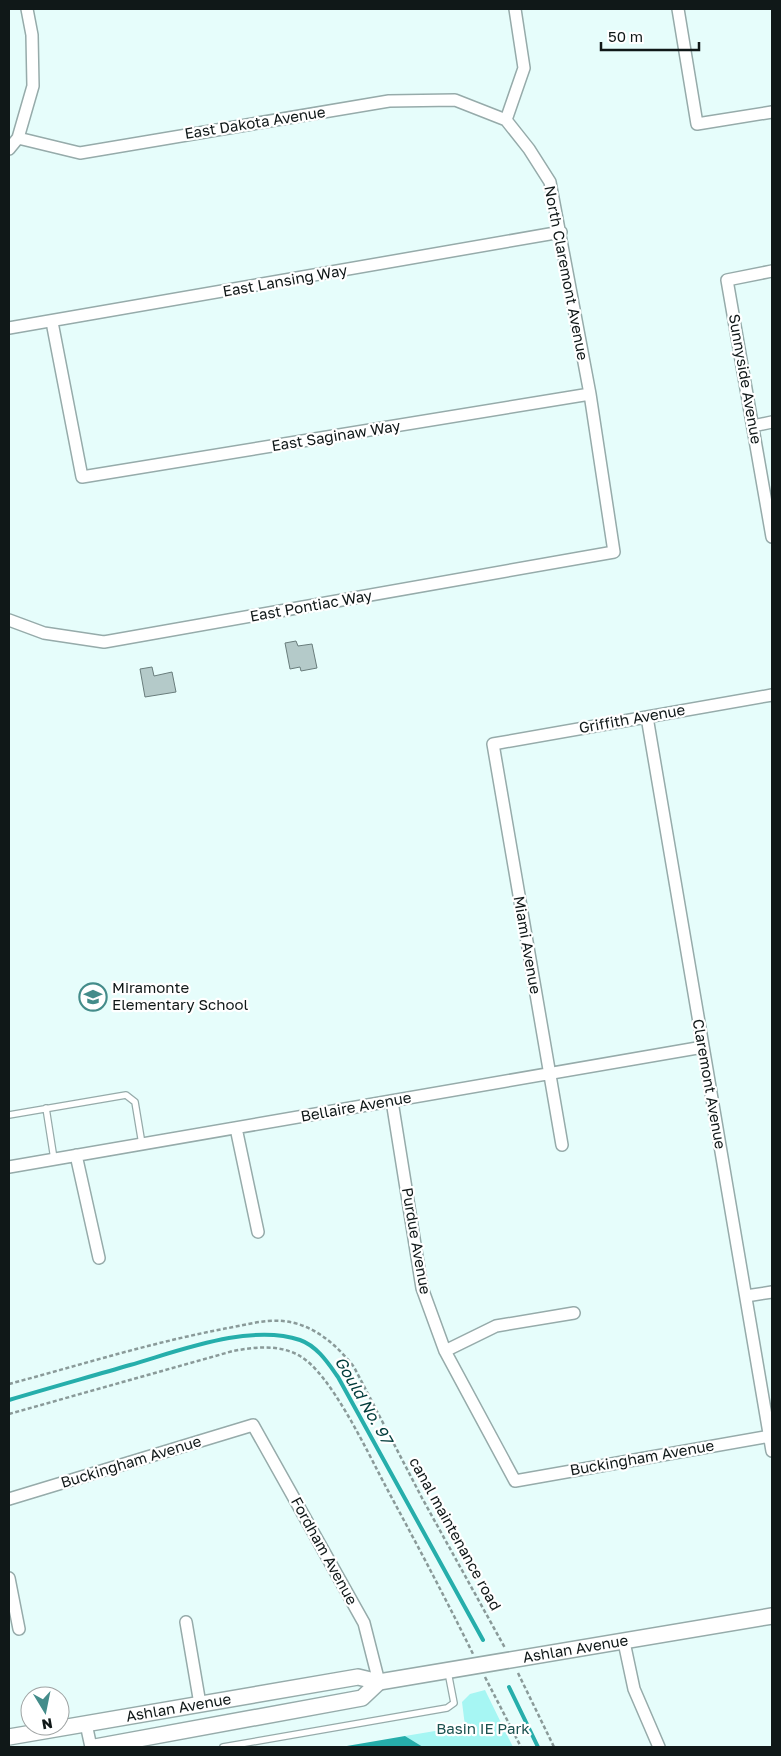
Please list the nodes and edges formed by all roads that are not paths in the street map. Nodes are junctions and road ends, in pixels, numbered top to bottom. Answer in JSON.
{"nodes":[{"id":1,"x":28,"y":9,"type":"edge"},
{"id":2,"x":515,"y":9,"type":"edge"},
{"id":3,"x":678,"y":9,"type":"edge"},
{"id":4,"x":772,"y":112,"type":"edge"},
{"id":5,"x":506,"y":120,"type":"junction"},
{"id":6,"x":18,"y":138,"type":"junction"},
{"id":7,"x":9,"y":148,"type":"edge"},
{"id":8,"x":560,"y":232,"type":"junction"},
{"id":9,"x":772,"y":271,"type":"edge"},
{"id":10,"x":52,"y":322,"type":"junction"},
{"id":11,"x":9,"y":328,"type":"edge"},
{"id":12,"x":590,"y":394,"type":"junction"},
{"id":13,"x":772,"y":422,"type":"edge"},
{"id":14,"x":753,"y":426,"type":"junction"},
{"id":15,"x":772,"y":537,"type":"edge"},
{"id":16,"x":614,"y":552,"type":"joint"},
{"id":17,"x":9,"y":620,"type":"edge"},
{"id":18,"x":772,"y":695,"type":"edge"},
{"id":19,"x":647,"y":717,"type":"junction"},
{"id":20,"x":493,"y":744,"type":"joint"},
{"id":21,"x":703,"y":1047,"type":"junction"},
{"id":22,"x":549,"y":1073,"type":"junction"},
{"id":23,"x":392,"y":1101,"type":"junction"},
{"id":24,"x":46,"y":1108,"type":"junction"},
{"id":25,"x":9,"y":1115,"type":"edge"},
{"id":26,"x":236,"y":1128,"type":"junction"},
{"id":27,"x":142,"y":1144,"type":"junction"},
{"id":28,"x":562,"y":1146,"type":"dead end"},
{"id":29,"x":76,"y":1155,"type":"junction"},
{"id":30,"x":54,"y":1159,"type":"junction"},
{"id":31,"x":9,"y":1167,"type":"edge"},
{"id":32,"x":258,"y":1232,"type":"dead end"},
{"id":33,"x":99,"y":1258,"type":"dead end"},
{"id":34,"x":772,"y":1292,"type":"edge"},
{"id":35,"x":746,"y":1296,"type":"junction"},
{"id":36,"x":574,"y":1312,"type":"dead end"},
{"id":37,"x":445,"y":1350,"type":"junction"},
{"id":38,"x":253,"y":1426,"type":"joint"},
{"id":39,"x":770,"y":1436,"type":"junction"},
{"id":40,"x":772,"y":1451,"type":"edge"},
{"id":41,"x":515,"y":1481,"type":"joint"},
{"id":42,"x":9,"y":1498,"type":"edge"},
{"id":43,"x":9,"y":1578,"type":"edge"},
{"id":44,"x":772,"y":1616,"type":"edge"},
{"id":45,"x":186,"y":1622,"type":"dead end"},
{"id":46,"x":19,"y":1629,"type":"dead end"},
{"id":47,"x":624,"y":1642,"type":"junction"},
{"id":48,"x":448,"y":1670,"type":"junction"},
{"id":49,"x":379,"y":1682,"type":"junction"},
{"id":50,"x":200,"y":1704,"type":"junction"},
{"id":51,"x":86,"y":1724,"type":"junction"},
{"id":52,"x":9,"y":1737,"type":"edge"},
{"id":53,"x":91,"y":1747,"type":"edge"},
{"id":54,"x":95,"y":1747,"type":"edge"},
{"id":55,"x":223,"y":1747,"type":"edge"},
{"id":56,"x":659,"y":1747,"type":"edge"}],
"edges":[{"from":1,"to":6,"type":"street"},
{"from":2,"to":5,"type":"street"},
{"from":3,"to":4,"type":"street"},
{"from":5,"to":6,"type":"street","name":"East Dakota Avenue"},
{"from":5,"to":8,"type":"street","name":"North Claremont Avenue"},
{"from":6,"to":7,"type":"street"},
{"from":8,"to":10,"type":"street","name":"East Lansing Way"},
{"from":8,"to":12,"type":"street","name":"North Claremont Avenue"},
{"from":9,"to":14,"type":"street","name":"Sunnyside Avenue"},
{"from":10,"to":11,"type":"street","name":"East Lansing Way"},
{"from":10,"to":12,"type":"street","name":"East Saginaw Way"},
{"from":12,"to":16,"type":"street","name":"North Claremont Avenue"},
{"from":13,"to":14,"type":"street"},
{"from":14,"to":15,"type":"street","name":"Sunnyside Avenue"},
{"from":16,"to":17,"type":"street","name":"East Pontiac Way"},
{"from":18,"to":19,"type":"street","name":"Griffith Avenue"},
{"from":19,"to":20,"type":"street","name":"Griffith Avenue"},
{"from":19,"to":21,"type":"street","name":"Claremont Avenue"},
{"from":20,"to":22,"type":"street","name":"Miami Avenue"},
{"from":21,"to":22,"type":"street","name":"Bellaire Avenue"},
{"from":21,"to":35,"type":"street","name":"Claremont Avenue"},
{"from":22,"to":23,"type":"street","name":"Bellaire Avenue"},
{"from":22,"to":28,"type":"street","name":"Miami Avenue"},
{"from":23,"to":26,"type":"street","name":"Bellaire Avenue"},
{"from":23,"to":37,"type":"street","name":"Purdue Avenue"},
{"from":24,"to":25,"type":"lane"},
{"from":24,"to":27,"type":"lane"},
{"from":24,"to":30,"type":"lane"},
{"from":26,"to":27,"type":"street","name":"Bellaire Avenue"},
{"from":26,"to":32,"type":"street"},
{"from":27,"to":29,"type":"street","name":"Bellaire Avenue"},
{"from":29,"to":30,"type":"street","name":"Bellaire Avenue"},
{"from":29,"to":33,"type":"street"},
{"from":30,"to":31,"type":"street","name":"Bellaire Avenue"},
{"from":34,"to":35,"type":"street"},
{"from":35,"to":39,"type":"street","name":"Claremont Avenue"},
{"from":36,"to":37,"type":"street"},
{"from":37,"to":41,"type":"street","name":"Purdue Avenue"},
{"from":38,"to":42,"type":"street","name":"Buckingham Avenue"},
{"from":38,"to":49,"type":"street","name":"Fordham Avenue"},
{"from":39,"to":40,"type":"street","name":"Claremont Avenue"},
{"from":39,"to":41,"type":"street","name":"Buckingham Avenue"},
{"from":43,"to":46,"type":"street"},
{"from":44,"to":47,"type":"main road","name":"Ashlan Avenue"},
{"from":45,"to":50,"type":"street"},
{"from":47,"to":48,"type":"main road","name":"Ashlan Avenue"},
{"from":47,"to":56,"type":"street"},
{"from":48,"to":49,"type":"main road","name":"Ashlan Avenue"},
{"from":48,"to":55,"type":"lane"},
{"from":49,"to":50,"type":"main road","name":"Ashlan Avenue"},
{"from":49,"to":54,"type":"main road","name":"Ashlan Avenue"},
{"from":50,"to":51,"type":"main road","name":"Ashlan Avenue"},
{"from":51,"to":52,"type":"main road","name":"Ashlan Avenue"},
{"from":51,"to":53,"type":"street"}]}
